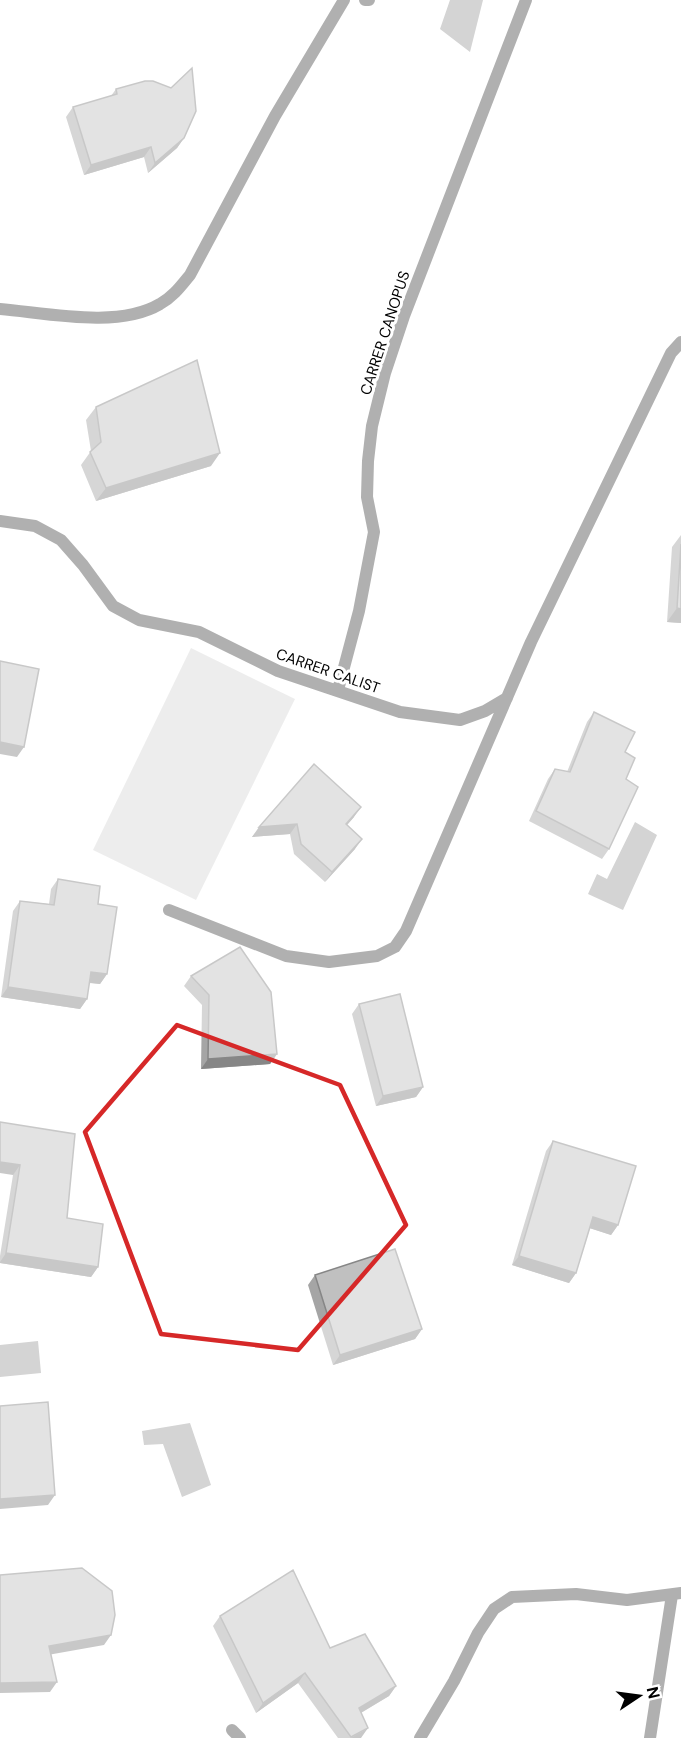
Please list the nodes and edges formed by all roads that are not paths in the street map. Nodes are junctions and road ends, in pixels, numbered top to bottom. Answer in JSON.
{"nodes":[{"id":1,"x":345,"y":0,"type":"edge"},
{"id":2,"x":526,"y":0,"type":"edge"},
{"id":3,"x":0,"y":309,"type":"edge"},
{"id":4,"x":681,"y":342,"type":"edge"},
{"id":5,"x":0,"y":520,"type":"edge"},
{"id":6,"x":339,"y":690,"type":"junction"},
{"id":7,"x":507,"y":698,"type":"junction"},
{"id":8,"x":169,"y":910,"type":"dead end"},
{"id":9,"x":677,"y":1594,"type":"edge"},
{"id":10,"x":420,"y":1738,"type":"edge"},
{"id":11,"x":650,"y":1738,"type":"edge"}],
"edges":[{"from":1,"to":3,"type":"street"},
{"from":2,"to":6,"type":"street","name":"CARRER CANOPUS"},
{"from":4,"to":7,"type":"street"},
{"from":5,"to":6,"type":"street","name":"CARRER CALIST"},
{"from":6,"to":7,"type":"street","name":"CARRER CALIST"},
{"from":7,"to":8,"type":"street"},
{"from":9,"to":10,"type":"street"},
{"from":9,"to":11,"type":"street"}]}
